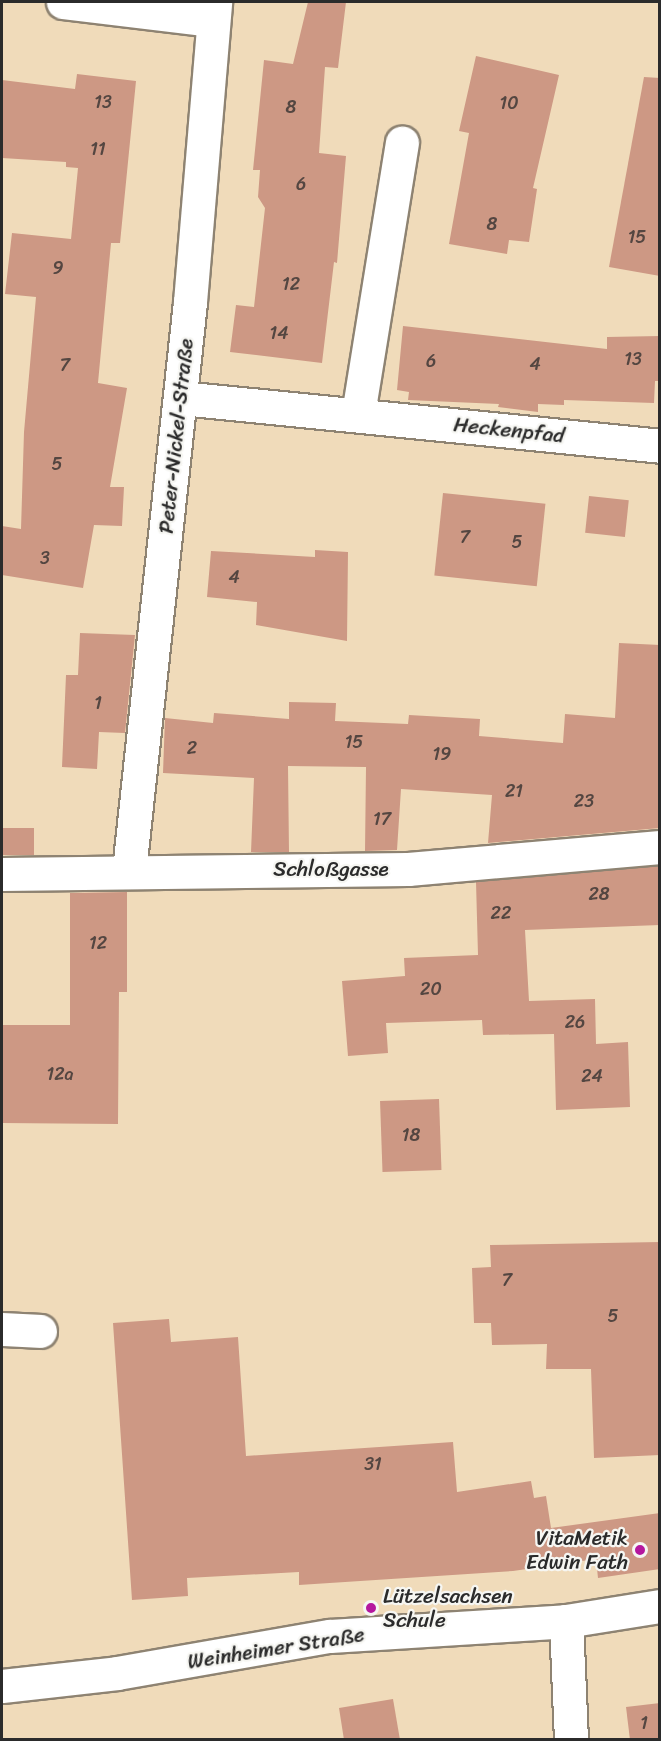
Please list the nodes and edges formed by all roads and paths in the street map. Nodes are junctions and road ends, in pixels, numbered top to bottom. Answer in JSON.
{"nodes":[{"id":1,"x":63,"y":2,"type":"edge"},
{"id":2,"x":213,"y":11,"type":"edge"},
{"id":3,"x":402,"y":143,"type":"dead end"},
{"id":4,"x":180,"y":398,"type":"junction"},
{"id":5,"x":358,"y":414,"type":"junction"},
{"id":6,"x":660,"y":446,"type":"edge"},
{"id":7,"x":660,"y":847,"type":"edge"},
{"id":8,"x":129,"y":870,"type":"junction"},
{"id":9,"x":2,"y":874,"type":"edge"},
{"id":10,"x":2,"y":1329,"type":"edge"},
{"id":11,"x":40,"y":1331,"type":"dead end"},
{"id":12,"x":660,"y":1606,"type":"edge"},
{"id":13,"x":566,"y":1621,"type":"junction"},
{"id":14,"x":2,"y":1686,"type":"edge"},
{"id":15,"x":571,"y":1740,"type":"edge"}],
"edges":[{"from":1,"to":2,"type":"street"},
{"from":2,"to":4,"type":"street","name":"Peter-Nickel-Straße"},
{"from":3,"to":5,"type":"street"},
{"from":4,"to":5,"type":"street","name":"Heckenpfad"},
{"from":4,"to":8,"type":"street","name":"Peter-Nickel-Straße"},
{"from":5,"to":6,"type":"street","name":"Heckenpfad"},
{"from":7,"to":8,"type":"street","name":"Schloßgasse"},
{"from":8,"to":9,"type":"street","name":"Schloßgasse"},
{"from":10,"to":11,"type":"street"},
{"from":12,"to":13,"type":"street","name":"Weinheimer Straße"},
{"from":13,"to":14,"type":"street","name":"Weinheimer Straße"},
{"from":13,"to":15,"type":"street"}]}
